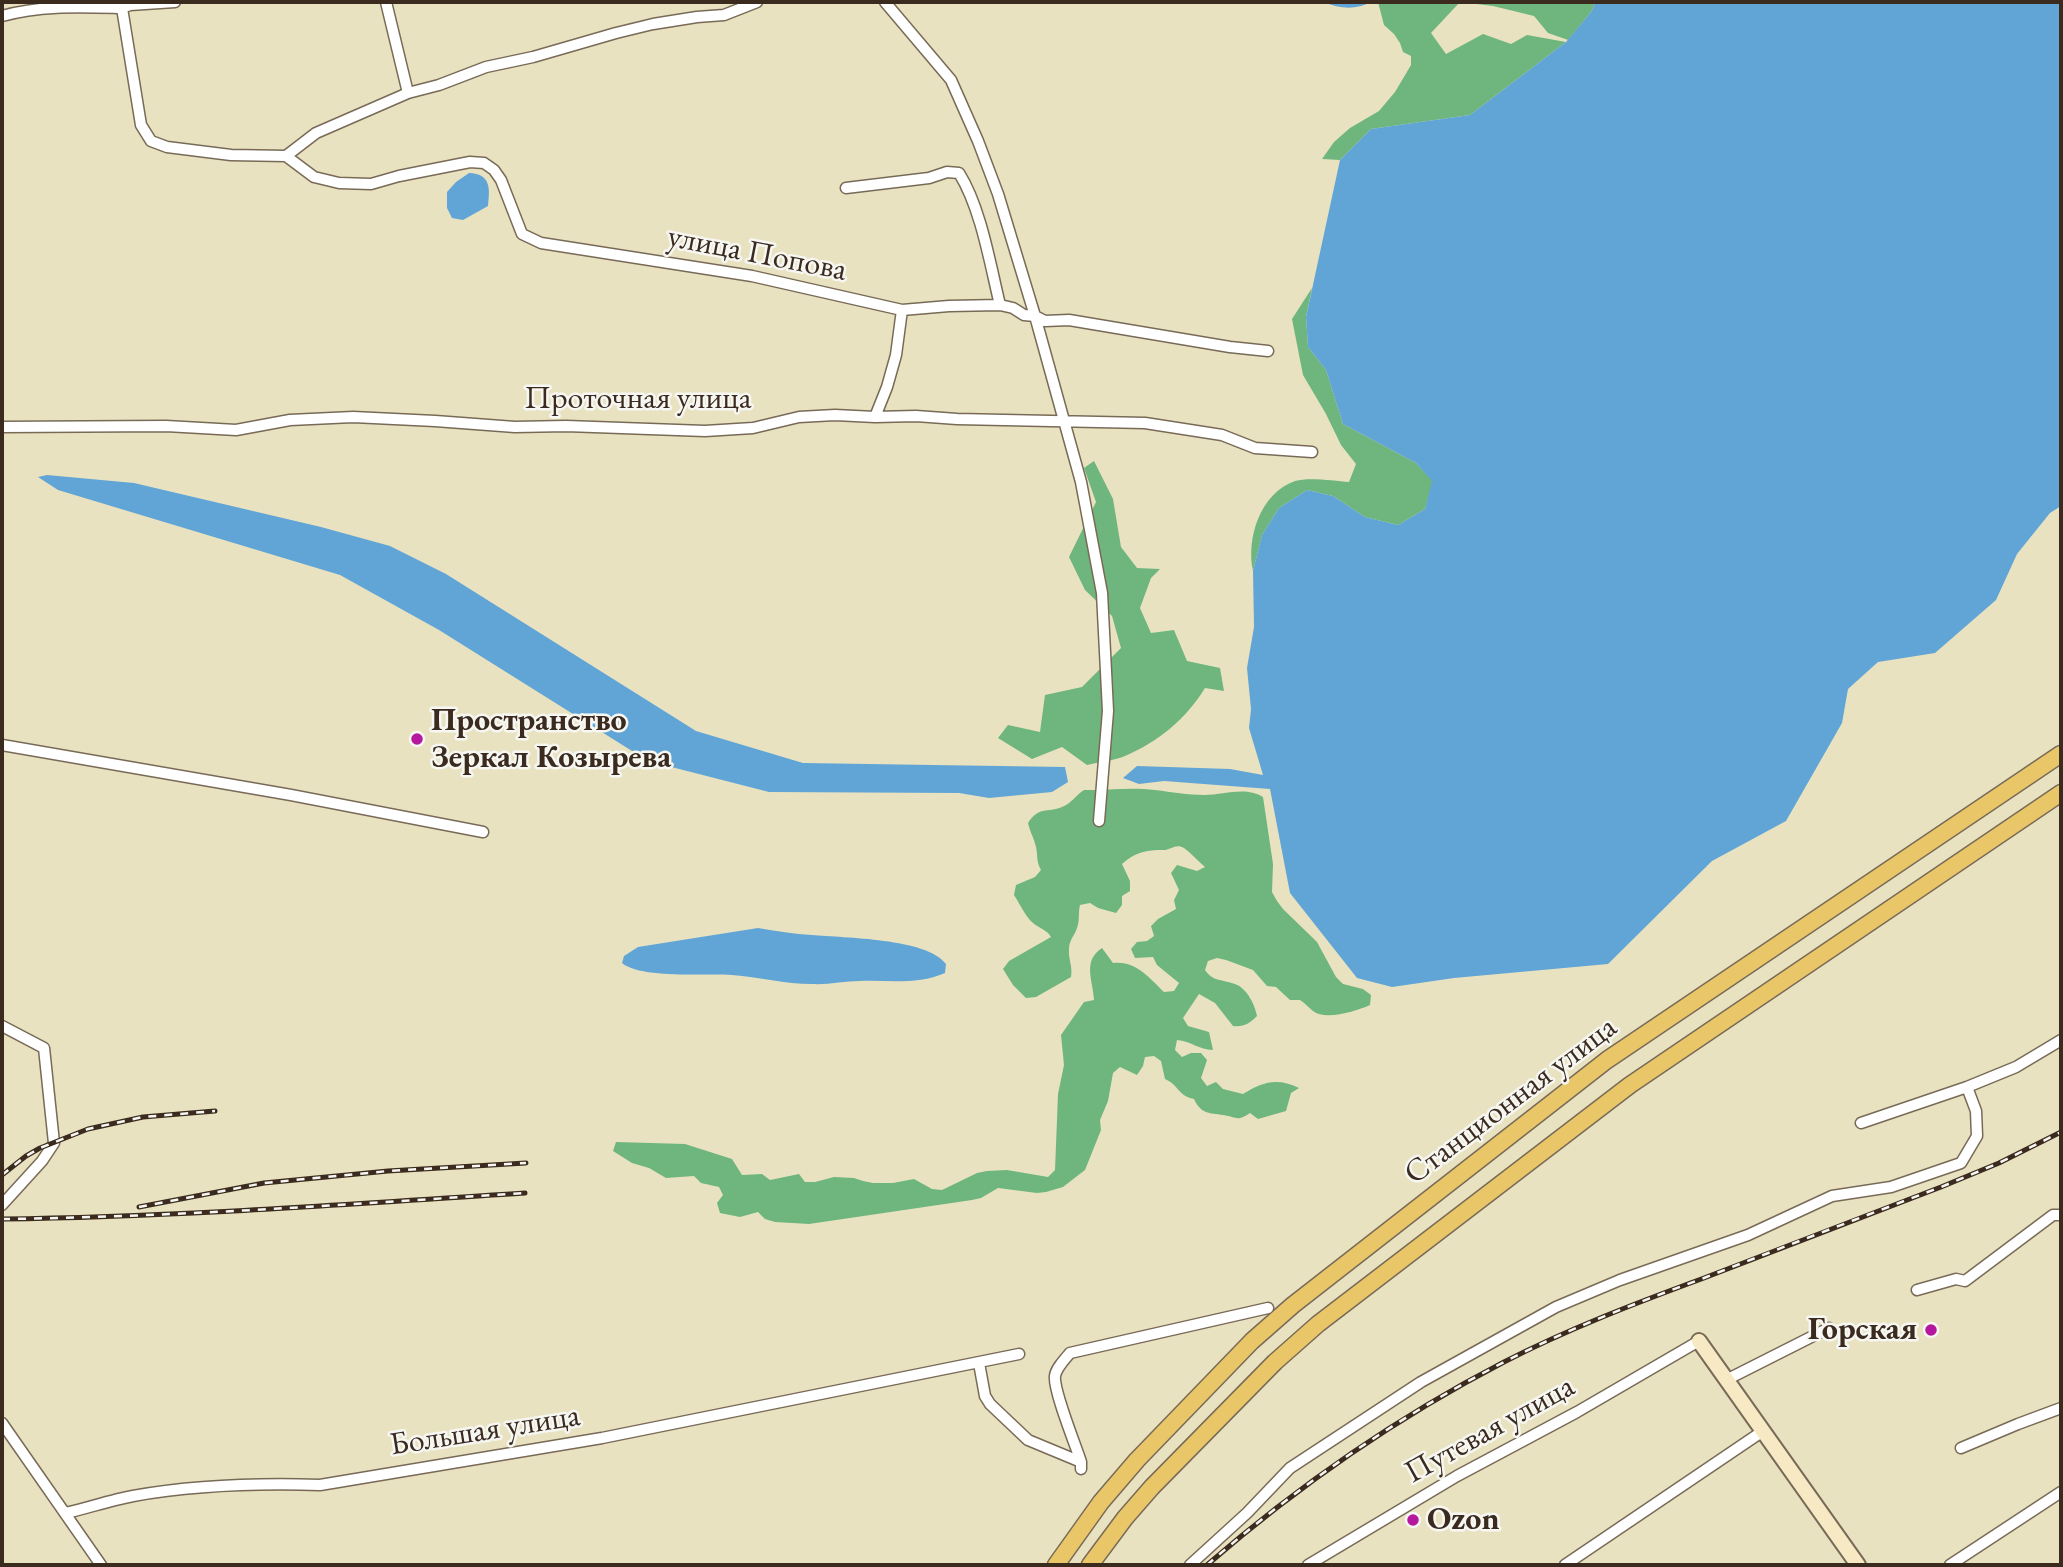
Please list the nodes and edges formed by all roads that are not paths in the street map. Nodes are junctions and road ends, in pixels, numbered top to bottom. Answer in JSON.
{"nodes":[{"id":1,"x":175,"y":2,"type":"edge"},
{"id":2,"x":386,"y":2,"type":"edge"},
{"id":3,"x":757,"y":2,"type":"edge"},
{"id":4,"x":886,"y":2,"type":"edge"},
{"id":5,"x":127,"y":5,"type":"edge"},
{"id":6,"x":2,"y":16,"type":"edge"},
{"id":7,"x":408,"y":93,"type":"junction"},
{"id":8,"x":286,"y":156,"type":"junction"},
{"id":9,"x":846,"y":188,"type":"dead end"},
{"id":10,"x":1000,"y":305,"type":"junction"},
{"id":11,"x":902,"y":310,"type":"junction"},
{"id":12,"x":1035,"y":316,"type":"junction"},
{"id":13,"x":1268,"y":351,"type":"dead end"},
{"id":14,"x":875,"y":417,"type":"junction"},
{"id":15,"x":1064,"y":421,"type":"junction"},
{"id":16,"x":2,"y":427,"type":"edge"},
{"id":17,"x":1312,"y":452,"type":"dead end"},
{"id":18,"x":2,"y":745,"type":"edge"},
{"id":19,"x":2061,"y":754,"type":"edge"},
{"id":20,"x":2061,"y":793,"type":"edge"},
{"id":21,"x":1099,"y":821,"type":"dead end"},
{"id":22,"x":483,"y":832,"type":"dead end"},
{"id":23,"x":2,"y":1026,"type":"edge"},
{"id":24,"x":2061,"y":1040,"type":"edge"},
{"id":25,"x":1967,"y":1087,"type":"junction"},
{"id":26,"x":1860,"y":1124,"type":"dead end"},
{"id":27,"x":2,"y":1205,"type":"edge"},
{"id":28,"x":2061,"y":1215,"type":"edge"},
{"id":29,"x":1917,"y":1290,"type":"dead end"},
{"id":30,"x":1268,"y":1308,"type":"dead end"},
{"id":31,"x":1829,"y":1328,"type":"dead end"},
{"id":32,"x":1699,"y":1341,"type":"joint"},
{"id":33,"x":1019,"y":1354,"type":"dead end"},
{"id":34,"x":979,"y":1363,"type":"junction"},
{"id":35,"x":1728,"y":1379,"type":"junction"},
{"id":36,"x":2061,"y":1408,"type":"edge"},
{"id":37,"x":2,"y":1423,"type":"edge"},
{"id":38,"x":1763,"y":1431,"type":"junction"},
{"id":39,"x":1961,"y":1448,"type":"dead end"},
{"id":40,"x":2061,"y":1492,"type":"edge"},
{"id":41,"x":66,"y":1513,"type":"junction"},
{"id":42,"x":101,"y":1565,"type":"edge"},
{"id":43,"x":1056,"y":1565,"type":"edge"},
{"id":44,"x":1090,"y":1565,"type":"edge"},
{"id":45,"x":1189,"y":1565,"type":"edge"},
{"id":46,"x":1308,"y":1565,"type":"edge"},
{"id":47,"x":1565,"y":1565,"type":"edge"},
{"id":48,"x":1858,"y":1565,"type":"edge"},
{"id":49,"x":1950,"y":1565,"type":"edge"}],
"edges":[{"from":1,"to":5,"type":"street"},
{"from":2,"to":7,"type":"street"},
{"from":3,"to":7,"type":"street"},
{"from":4,"to":12,"type":"street"},
{"from":5,"to":6,"type":"street"},
{"from":5,"to":8,"type":"street"},
{"from":7,"to":8,"type":"street"},
{"from":8,"to":11,"type":"street","name":"улица Попова"},
{"from":9,"to":10,"type":"street"},
{"from":10,"to":11,"type":"street","name":"улица Попова"},
{"from":10,"to":12,"type":"street","name":"улица Попова"},
{"from":11,"to":14,"type":"street"},
{"from":12,"to":13,"type":"street","name":"улица Попова"},
{"from":12,"to":15,"type":"street"},
{"from":14,"to":15,"type":"street","name":"Проточная улица"},
{"from":14,"to":16,"type":"street","name":"Проточная улица"},
{"from":15,"to":17,"type":"street","name":"Проточная улица"},
{"from":15,"to":21,"type":"street"},
{"from":18,"to":22,"type":"street"},
{"from":19,"to":43,"type":"main road","name":"Станционная улица"},
{"from":20,"to":44,"type":"main road","name":"Станционная улица"},
{"from":23,"to":27,"type":"street"},
{"from":24,"to":25,"type":"street"},
{"from":25,"to":26,"type":"street"},
{"from":25,"to":45,"type":"street"},
{"from":28,"to":29,"type":"street"},
{"from":30,"to":34,"type":"street"},
{"from":31,"to":35,"type":"street"},
{"from":32,"to":35,"type":"street"},
{"from":32,"to":46,"type":"street","name":"Путевая улица"},
{"from":33,"to":34,"type":"street","name":"Большая улица"},
{"from":34,"to":41,"type":"street","name":"Большая улица"},
{"from":35,"to":38,"type":"street"},
{"from":36,"to":39,"type":"street"},
{"from":37,"to":41,"type":"street"},
{"from":38,"to":47,"type":"street"},
{"from":38,"to":48,"type":"street"},
{"from":40,"to":49,"type":"street"},
{"from":41,"to":42,"type":"street"}]}
